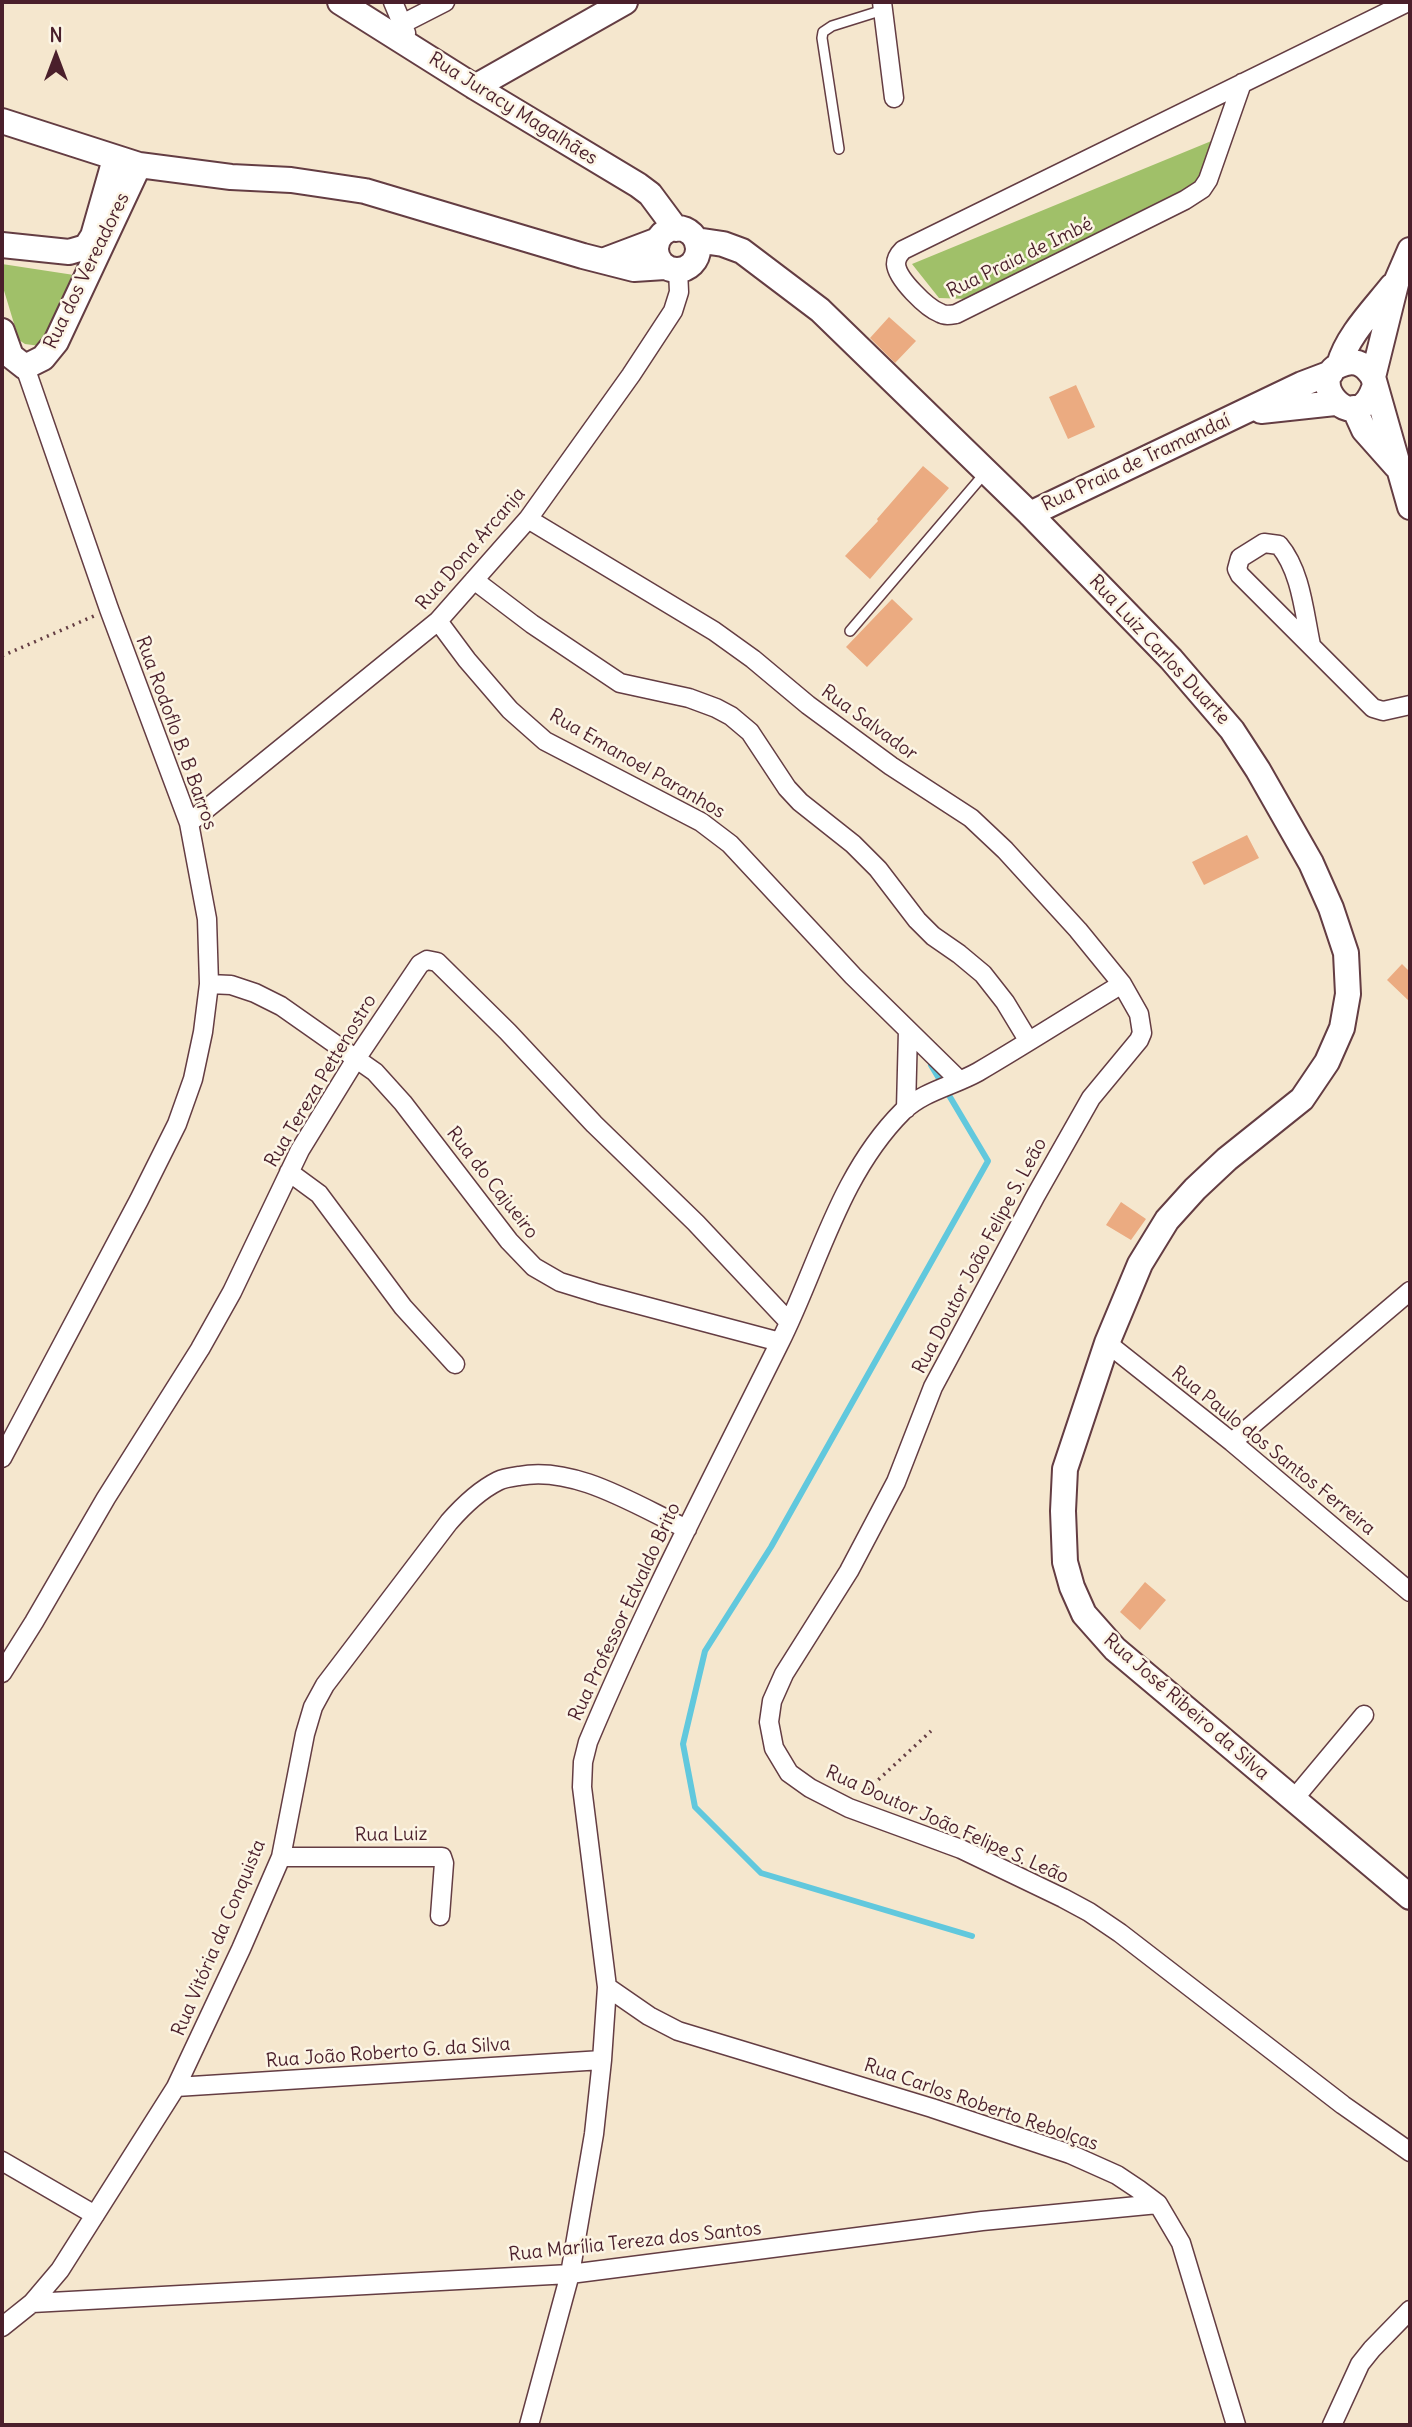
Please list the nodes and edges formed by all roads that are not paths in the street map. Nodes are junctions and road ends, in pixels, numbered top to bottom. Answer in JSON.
{"nodes":[{"id":1,"x":340,"y":2,"type":"edge"},
{"id":2,"x":393,"y":2,"type":"edge"},
{"id":3,"x":445,"y":2,"type":"edge"},
{"id":4,"x":625,"y":2,"type":"edge"},
{"id":5,"x":1408,"y":2,"type":"edge"},
{"id":6,"x":882,"y":6,"type":"edge"},
{"id":7,"x":407,"y":35,"type":"junction"},
{"id":8,"x":1242,"y":83,"type":"junction"},
{"id":9,"x":475,"y":87,"type":"junction"},
{"id":10,"x":894,"y":98,"type":"dead end"},
{"id":11,"x":2,"y":121,"type":"edge"},
{"id":12,"x":839,"y":149,"type":"dead end"},
{"id":13,"x":115,"y":159,"type":"junction"},
{"id":14,"x":139,"y":165,"type":"junction"},
{"id":15,"x":676,"y":236,"type":"junction"},
{"id":16,"x":2,"y":245,"type":"edge"},
{"id":17,"x":1410,"y":250,"type":"edge"},
{"id":18,"x":605,"y":260,"type":"junction"},
{"id":19,"x":672,"y":269,"type":"junction"},
{"id":20,"x":1396,"y":280,"type":"junction"},
{"id":21,"x":2,"y":331,"type":"edge"},
{"id":22,"x":25,"y":367,"type":"junction"},
{"id":23,"x":1335,"y":369,"type":"junction"},
{"id":24,"x":1374,"y":382,"type":"junction"},
{"id":25,"x":1344,"y":405,"type":"junction"},
{"id":26,"x":1243,"y":413,"type":"junction"},
{"id":27,"x":1399,"y":469,"type":"junction"},
{"id":28,"x":986,"y":471,"type":"junction"},
{"id":29,"x":1410,"y":507,"type":"edge"},
{"id":30,"x":1030,"y":514,"type":"junction"},
{"id":31,"x":527,"y":519,"type":"junction"},
{"id":32,"x":474,"y":580,"type":"junction"},
{"id":33,"x":438,"y":621,"type":"junction"},
{"id":34,"x":850,"y":631,"type":"dead end"},
{"id":35,"x":1311,"y":645,"type":"junction"},
{"id":36,"x":1410,"y":705,"type":"edge"},
{"id":37,"x":189,"y":823,"type":"junction"},
{"id":38,"x":209,"y":984,"type":"junction"},
{"id":39,"x":1122,"y":984,"type":"junction"},
{"id":40,"x":1139,"y":1014,"type":"joint"},
{"id":41,"x":908,"y":1030,"type":"junction"},
{"id":42,"x":1028,"y":1040,"type":"junction"},
{"id":43,"x":356,"y":1059,"type":"junction"},
{"id":44,"x":959,"y":1080,"type":"junction"},
{"id":45,"x":906,"y":1109,"type":"junction"},
{"id":46,"x":289,"y":1172,"type":"junction"},
{"id":47,"x":1410,"y":1292,"type":"edge"},
{"id":48,"x":789,"y":1322,"type":"junction"},
{"id":49,"x":780,"y":1342,"type":"junction"},
{"id":50,"x":1107,"y":1343,"type":"junction"},
{"id":51,"x":455,"y":1364,"type":"dead end"},
{"id":52,"x":1232,"y":1442,"type":"junction"},
{"id":53,"x":2,"y":1458,"type":"edge"},
{"id":54,"x":687,"y":1529,"type":"junction"},
{"id":55,"x":1410,"y":1592,"type":"edge"},
{"id":56,"x":2,"y":1674,"type":"edge"},
{"id":57,"x":1364,"y":1715,"type":"dead end"},
{"id":58,"x":1293,"y":1800,"type":"junction"},
{"id":59,"x":281,"y":1857,"type":"junction"},
{"id":60,"x":1410,"y":1897,"type":"edge"},
{"id":61,"x":440,"y":1916,"type":"dead end"},
{"id":62,"x":607,"y":1987,"type":"junction"},
{"id":63,"x":602,"y":2060,"type":"junction"},
{"id":64,"x":176,"y":2087,"type":"junction"},
{"id":65,"x":1410,"y":2152,"type":"edge"},
{"id":66,"x":2,"y":2161,"type":"edge"},
{"id":67,"x":1158,"y":2204,"type":"junction"},
{"id":68,"x":95,"y":2215,"type":"junction"},
{"id":69,"x":570,"y":2274,"type":"junction"},
{"id":70,"x":32,"y":2303,"type":"junction"},
{"id":71,"x":1410,"y":2310,"type":"edge"},
{"id":72,"x":2,"y":2328,"type":"edge"},
{"id":73,"x":529,"y":2425,"type":"edge"},
{"id":74,"x":1236,"y":2425,"type":"edge"},
{"id":75,"x":1332,"y":2425,"type":"edge"}],
"edges":[{"from":1,"to":7,"type":"street","name":"Rua Juracy Magalhães"},
{"from":2,"to":7,"type":"street"},
{"from":3,"to":7,"type":"street"},
{"from":4,"to":9,"type":"street"},
{"from":5,"to":8,"type":"street","name":"Rua Praia de Imbé"},
{"from":6,"to":10,"type":"street"},
{"from":6,"to":12,"type":"lane"},
{"from":7,"to":9,"type":"street","name":"Rua Juracy Magalhães"},
{"from":8,"to":8,"type":"street","name":"Rua Praia de Imbé"},
{"from":9,"to":15,"type":"street","name":"Rua Juracy Magalhães"},
{"from":11,"to":13,"type":"street"},
{"from":13,"to":14,"type":"street"},
{"from":13,"to":16,"type":"street","name":"Rua dos Vereadores"},
{"from":14,"to":18,"type":"street"},
{"from":14,"to":22,"type":"street","name":"Rua dos Vereadores"},
{"from":15,"to":18,"type":"street"},
{"from":15,"to":19,"type":"street"},
{"from":15,"to":19,"type":"street"},
{"from":15,"to":28,"type":"street","name":"Rua Luiz Carlos Duarte"},
{"from":17,"to":20,"type":"street"},
{"from":18,"to":19,"type":"street"},
{"from":19,"to":31,"type":"street","name":"Rua Dona Arcanja"},
{"from":20,"to":23,"type":"street"},
{"from":20,"to":24,"type":"street"},
{"from":21,"to":22,"type":"street"},
{"from":22,"to":37,"type":"street","name":"Rua Rodoflo B. B Barros"},
{"from":23,"to":24,"type":"street"},
{"from":23,"to":25,"type":"street"},
{"from":23,"to":26,"type":"street","name":"Rua Praia de Tramandaí"},
{"from":24,"to":25,"type":"street"},
{"from":24,"to":27,"type":"street"},
{"from":25,"to":26,"type":"street","name":"Rua Praia de Tramandaí"},
{"from":25,"to":27,"type":"street"},
{"from":26,"to":30,"type":"street","name":"Rua Praia de Tramandaí"},
{"from":27,"to":29,"type":"street"},
{"from":28,"to":30,"type":"street","name":"Rua Luiz Carlos Duarte"},
{"from":28,"to":34,"type":"lane"},
{"from":30,"to":50,"type":"street","name":"Rua Luiz Carlos Duarte"},
{"from":31,"to":32,"type":"street","name":"Rua Dona Arcanja"},
{"from":31,"to":39,"type":"street","name":"Rua Salvador"},
{"from":32,"to":33,"type":"street","name":"Rua Dona Arcanja"},
{"from":32,"to":42,"type":"street"},
{"from":33,"to":37,"type":"street","name":"Rua Dona Arcanja"},
{"from":33,"to":41,"type":"street","name":"Rua Emanoel Paranhos"},
{"from":35,"to":35,"type":"street"},
{"from":35,"to":36,"type":"street"},
{"from":37,"to":38,"type":"street","name":"Rua Rodoflo B. B Barros"},
{"from":38,"to":43,"type":"street","name":"Rua do Cajueiro"},
{"from":38,"to":53,"type":"street","name":"Rua Rodoflo B. B Barros"},
{"from":39,"to":40,"type":"street","name":"Rua Salvador"},
{"from":39,"to":42,"type":"street","name":"Rua Professor Edvaldo Brito"},
{"from":40,"to":65,"type":"street","name":"Rua Doutor João Felipe S. Leão"},
{"from":41,"to":44,"type":"street","name":"Rua Emanoel Paranhos"},
{"from":41,"to":45,"type":"street"},
{"from":42,"to":44,"type":"street","name":"Rua Professor Edvaldo Brito"},
{"from":43,"to":46,"type":"street","name":"Rua Tereza Pettenostro"},
{"from":43,"to":48,"type":"street","name":"Rua Tereza Pettenostro"},
{"from":43,"to":49,"type":"street","name":"Rua do Cajueiro"},
{"from":44,"to":45,"type":"street","name":"Rua Professor Edvaldo Brito"},
{"from":45,"to":48,"type":"street","name":"Rua Professor Edvaldo Brito"},
{"from":46,"to":51,"type":"street"},
{"from":46,"to":56,"type":"street","name":"Rua Tereza Pettenostro"},
{"from":47,"to":52,"type":"street"},
{"from":48,"to":49,"type":"street","name":"Rua Professor Edvaldo Brito"},
{"from":49,"to":54,"type":"street","name":"Rua Professor Edvaldo Brito"},
{"from":50,"to":52,"type":"street","name":"Rua Paulo dos Santos Ferreira"},
{"from":50,"to":58,"type":"street","name":"Rua José Ribeiro da Silva"},
{"from":52,"to":55,"type":"street","name":"Rua Paulo dos Santos Ferreira"},
{"from":54,"to":59,"type":"street","name":"Rua Vitória da Conquista"},
{"from":54,"to":62,"type":"street","name":"Rua Professor Edvaldo Brito"},
{"from":57,"to":58,"type":"street"},
{"from":58,"to":60,"type":"street","name":"Rua José Ribeiro da Silva"},
{"from":59,"to":61,"type":"street","name":"Rua Luiz"},
{"from":59,"to":64,"type":"street","name":"Rua Vitória da Conquista"},
{"from":62,"to":63,"type":"street","name":"Rua Professor Edvaldo Brito"},
{"from":62,"to":67,"type":"street","name":"Rua Carlos Roberto Rebolças"},
{"from":63,"to":64,"type":"street","name":"Rua João Roberto G. da Silva"},
{"from":63,"to":69,"type":"street","name":"Rua Professor Edvaldo Brito"},
{"from":64,"to":68,"type":"street","name":"Rua Vitória da Conquista"},
{"from":66,"to":68,"type":"street"},
{"from":67,"to":69,"type":"street","name":"Rua Marília Tereza dos Santos"},
{"from":67,"to":74,"type":"street","name":"Rua Carlos Roberto Rebolças"},
{"from":68,"to":70,"type":"street","name":"Rua Vitória da Conquista"},
{"from":69,"to":70,"type":"street","name":"Rua Marília Tereza dos Santos"},
{"from":69,"to":73,"type":"street","name":"Rua Professor Edvaldo Brito"},
{"from":70,"to":72,"type":"street","name":"Rua Vitória da Conquista"},
{"from":71,"to":75,"type":"street"}]}
